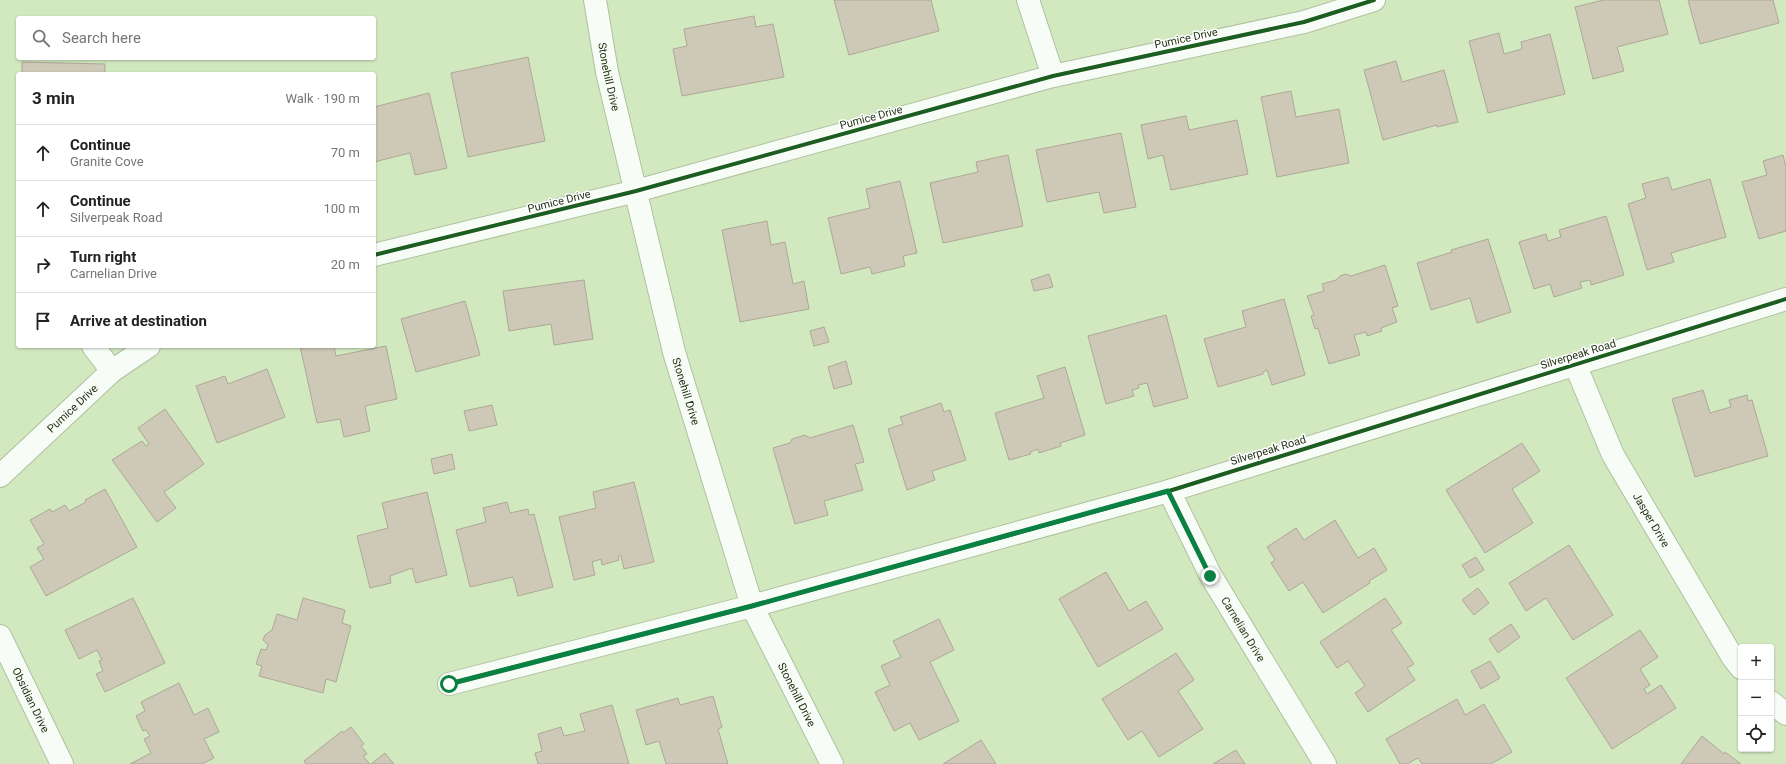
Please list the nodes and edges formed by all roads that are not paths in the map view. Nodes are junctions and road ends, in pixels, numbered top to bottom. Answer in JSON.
{"nodes":[{"id":1,"x":595,"y":0,"type":"edge"},
{"id":2,"x":1028,"y":0,"type":"edge"},
{"id":3,"x":1374,"y":0,"type":"edge"},
{"id":4,"x":1053,"y":76,"type":"junction"},
{"id":5,"x":636,"y":191,"type":"junction"},
{"id":6,"x":376,"y":255,"type":"edge"},
{"id":7,"x":1786,"y":299,"type":"edge"},
{"id":8,"x":95,"y":348,"type":"edge"},
{"id":9,"x":146,"y":348,"type":"edge"},
{"id":10,"x":1575,"y":364,"type":"junction"},
{"id":11,"x":112,"y":371,"type":"junction"},
{"id":12,"x":0,"y":476,"type":"edge"},
{"id":13,"x":1168,"y":491,"type":"junction"},
{"id":14,"x":752,"y":606,"type":"junction"},
{"id":15,"x":0,"y":636,"type":"edge"},
{"id":16,"x":1738,"y":664,"type":"edge"},
{"id":17,"x":449,"y":684,"type":"dead end"},
{"id":18,"x":1774,"y":704,"type":"edge"},
{"id":19,"x":1786,"y":714,"type":"edge"},
{"id":20,"x":62,"y":764,"type":"edge"},
{"id":21,"x":832,"y":764,"type":"edge"},
{"id":22,"x":1325,"y":764,"type":"edge"}],
"edges":[{"from":1,"to":5,"type":"street","name":"Stonehill Drive"},
{"from":2,"to":4,"type":"street"},
{"from":3,"to":4,"type":"street","name":"Pumice Drive"},
{"from":4,"to":5,"type":"street","name":"Pumice Drive"},
{"from":5,"to":6,"type":"street","name":"Pumice Drive"},
{"from":5,"to":14,"type":"street","name":"Stonehill Drive"},
{"from":7,"to":10,"type":"street","name":"Silverpeak Road"},
{"from":8,"to":11,"type":"street"},
{"from":9,"to":11,"type":"street","name":"Pumice Drive"},
{"from":10,"to":13,"type":"street","name":"Silverpeak Road"},
{"from":10,"to":16,"type":"street","name":"Jasper Drive"},
{"from":11,"to":12,"type":"street","name":"Pumice Drive"},
{"from":13,"to":14,"type":"street","name":"Silverpeak Road"},
{"from":13,"to":22,"type":"street","name":"Carnelian Drive"},
{"from":14,"to":17,"type":"street","name":"Silverpeak Road"},
{"from":14,"to":21,"type":"street","name":"Stonehill Drive"},
{"from":15,"to":20,"type":"street","name":"Obsidian Drive"},
{"from":18,"to":19,"type":"street"}]}
